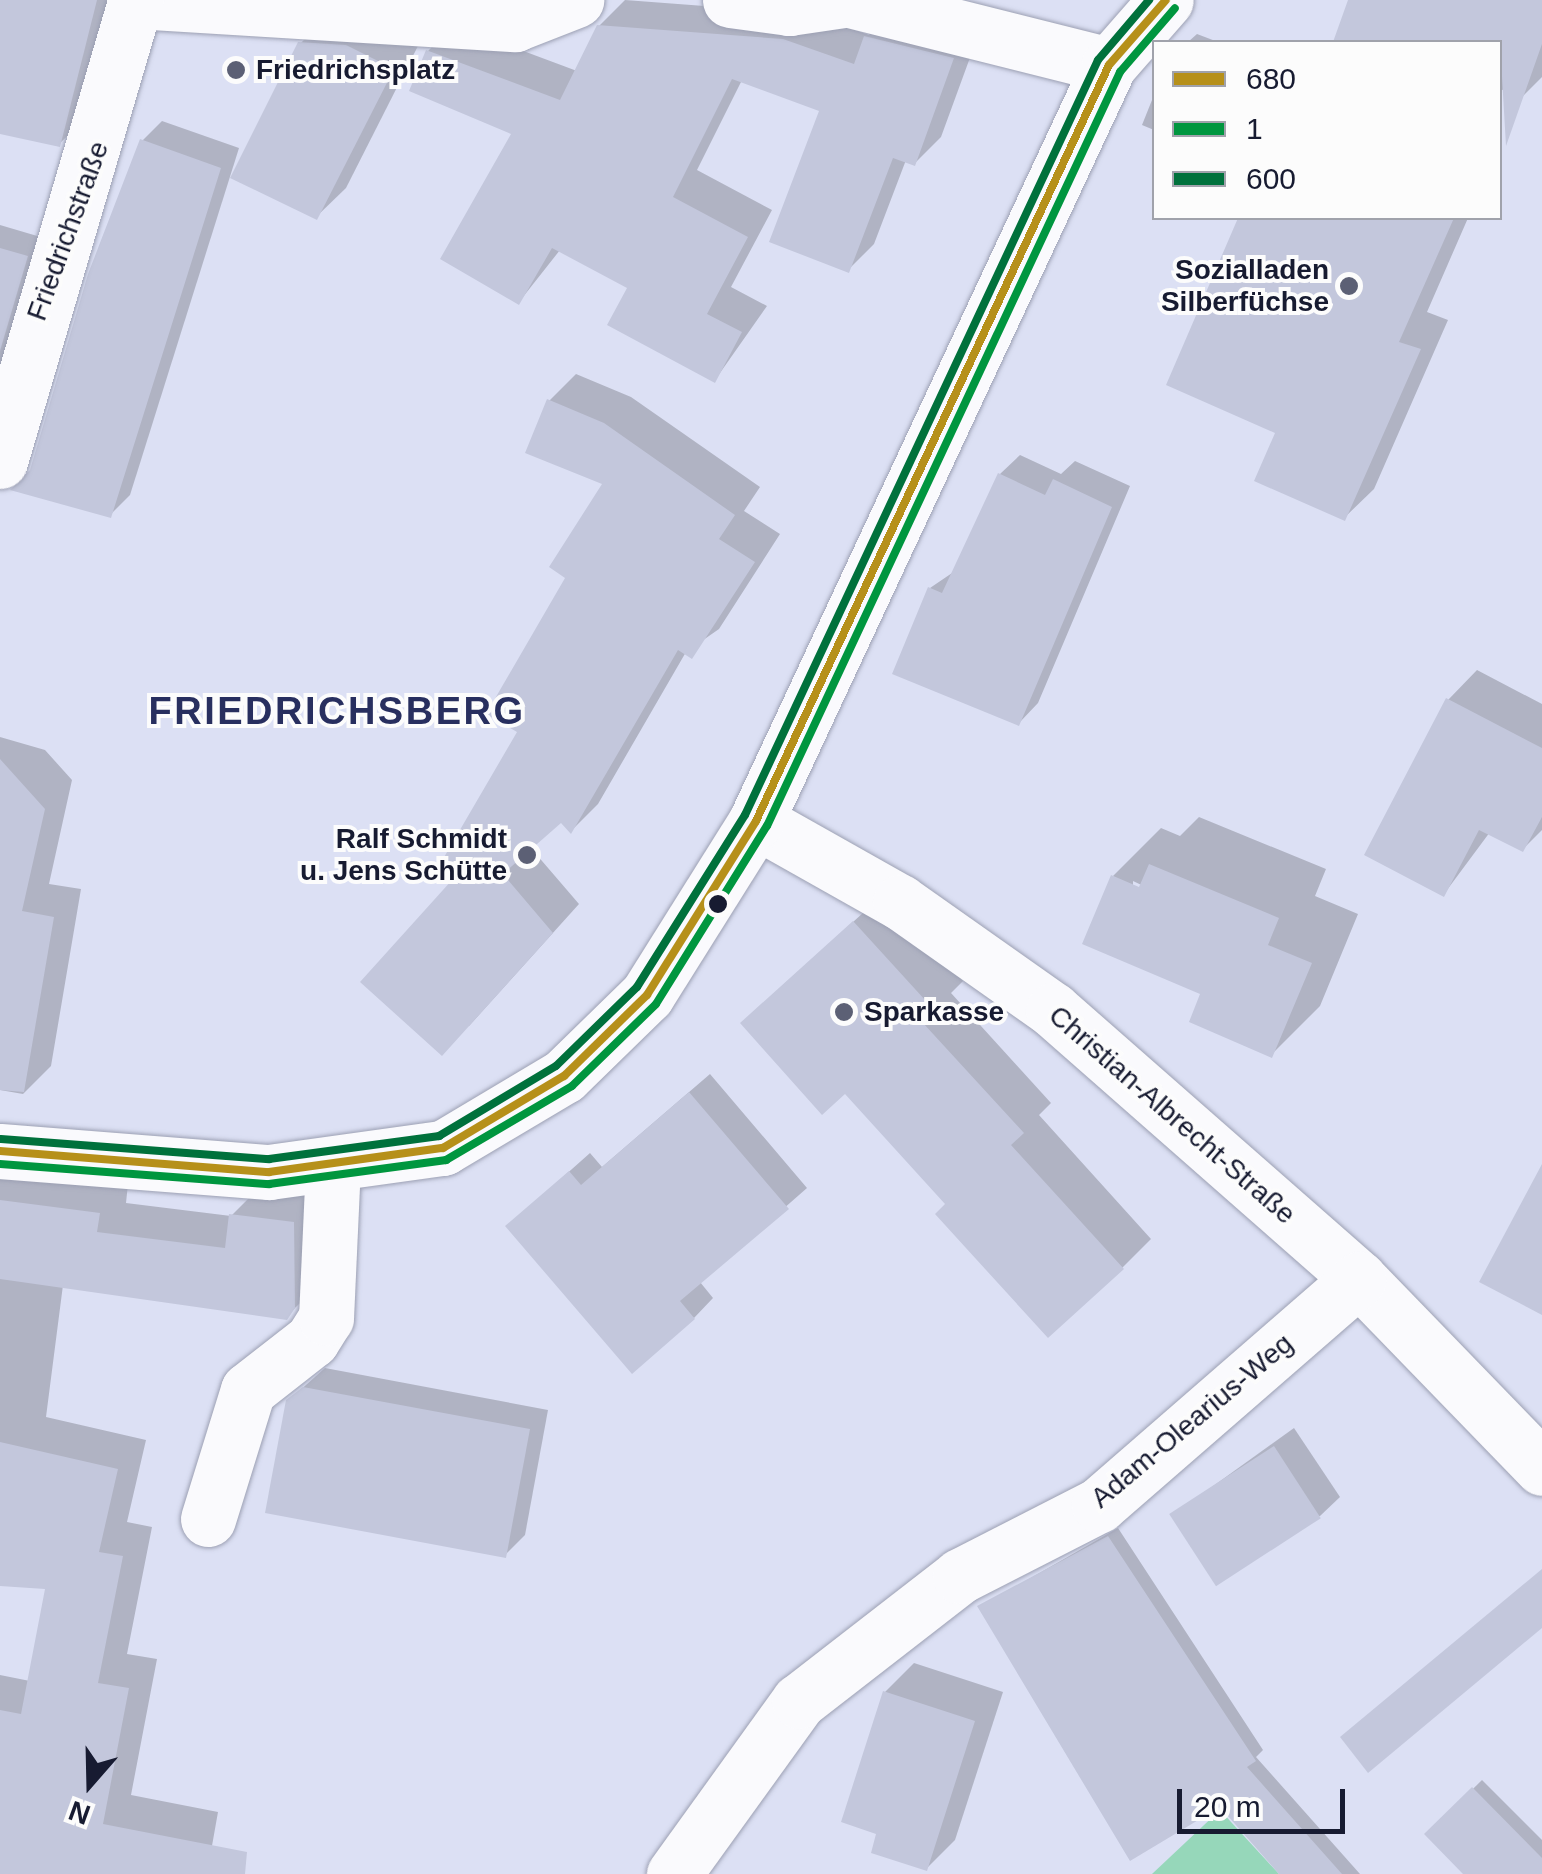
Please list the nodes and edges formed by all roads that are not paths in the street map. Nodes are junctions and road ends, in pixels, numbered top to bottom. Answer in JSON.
{"nodes":[{"id":1,"x":576,"y":0,"type":"edge"},
{"id":2,"x":730,"y":0,"type":"edge"},
{"id":3,"x":846,"y":0,"type":"edge"},
{"id":4,"x":1166,"y":0,"type":"edge"},
{"id":5,"x":136,"y":1,"type":"edge"},
{"id":6,"x":1108,"y":64,"type":"junction"},
{"id":7,"x":0,"y":461,"type":"edge"},
{"id":8,"x":756,"y":821,"type":"junction"},
{"id":9,"x":0,"y":1151,"type":"edge"},
{"id":10,"x":333,"y":1164,"type":"junction"},
{"id":11,"x":1359,"y":1279,"type":"junction"},
{"id":12,"x":1542,"y":1468,"type":"edge"},
{"id":13,"x":208,"y":1519,"type":"dead end"},
{"id":14,"x":674,"y":1874,"type":"edge"}],
"edges":[{"from":1,"to":5,"type":"street"},
{"from":2,"to":3,"type":"street"},
{"from":3,"to":6,"type":"street"},
{"from":4,"to":6,"type":"street"},
{"from":5,"to":7,"type":"street","name":"Friedrichstraße"},
{"from":6,"to":8,"type":"street"},
{"from":8,"to":10,"type":"street"},
{"from":8,"to":11,"type":"street","name":"Christian-Albrecht-Straße"},
{"from":9,"to":10,"type":"street"},
{"from":10,"to":13,"type":"street"},
{"from":11,"to":12,"type":"street","name":"Christian-Albrecht-Straße"},
{"from":11,"to":14,"type":"street","name":"Adam-Olearius-Weg"}]}
